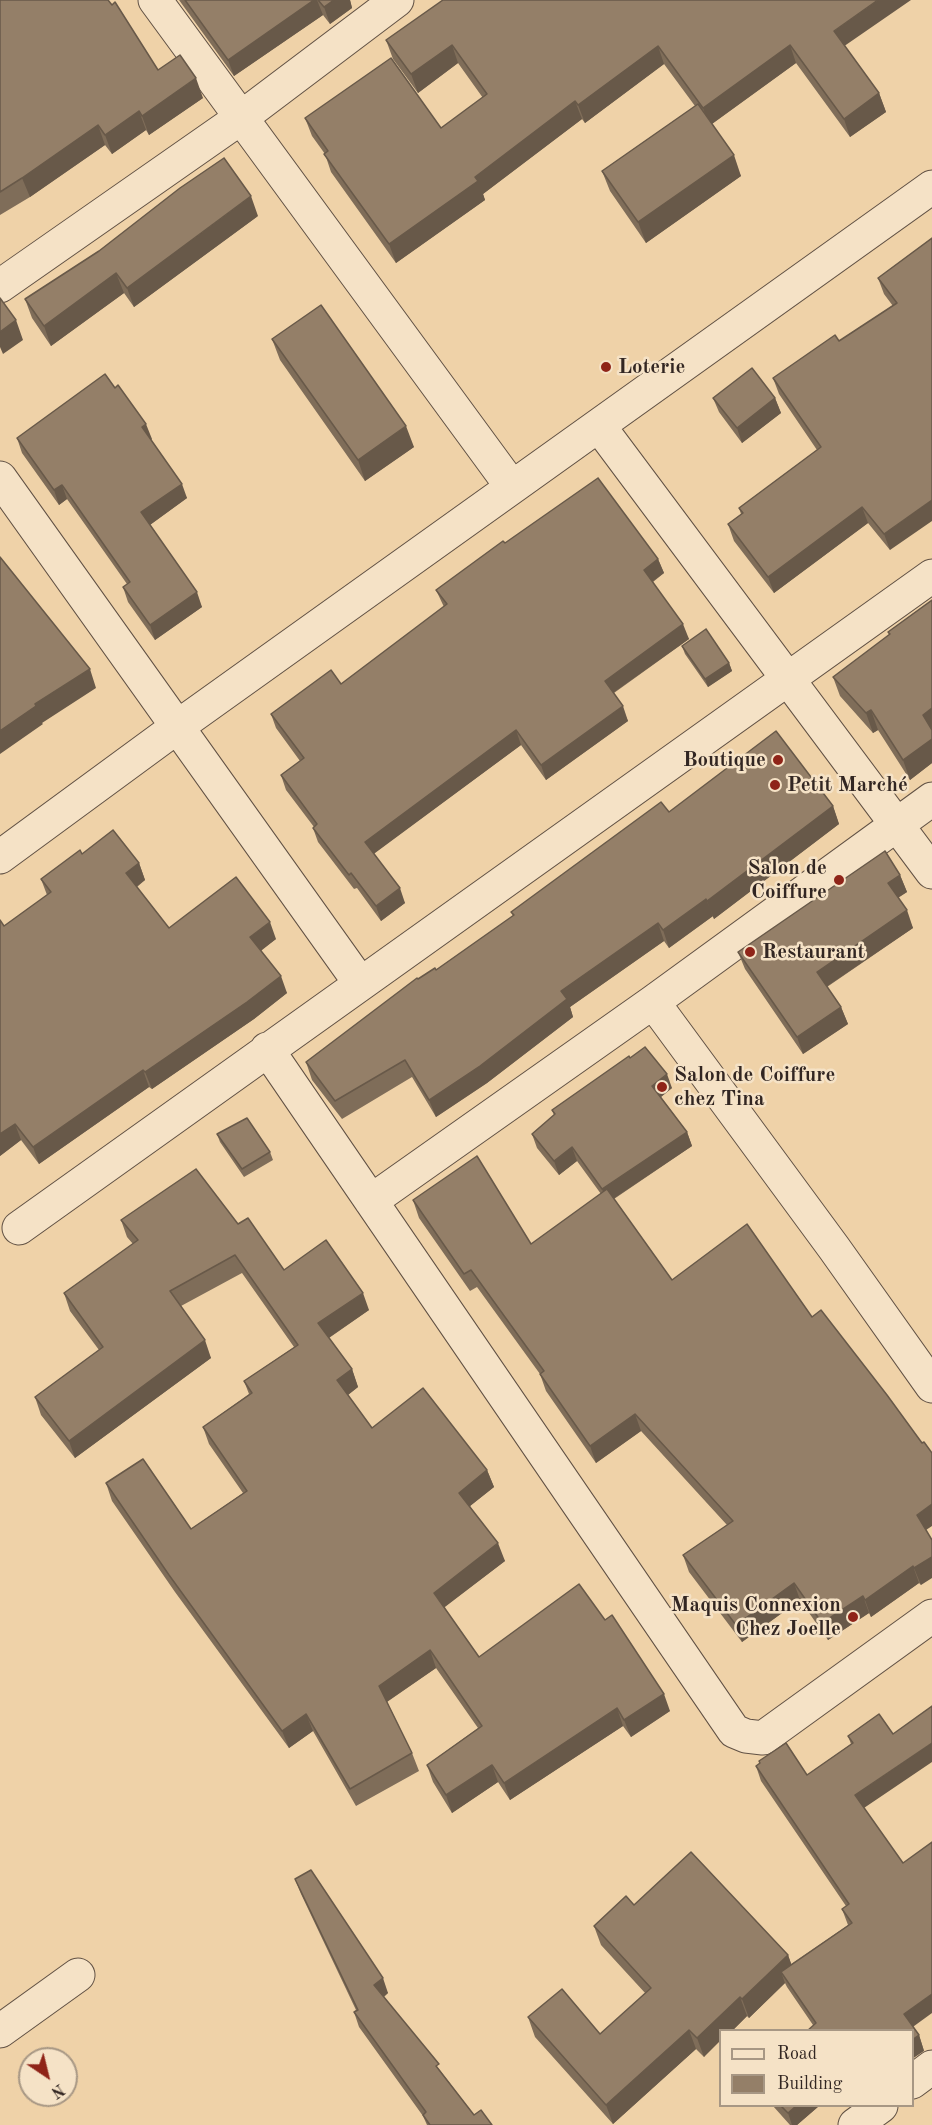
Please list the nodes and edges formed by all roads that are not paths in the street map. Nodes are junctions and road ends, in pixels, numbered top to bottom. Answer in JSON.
{"nodes":[{"id":1,"x":155,"y":0,"type":"edge"},
{"id":2,"x":397,"y":0,"type":"edge"},
{"id":3,"x":242,"y":117,"type":"junction"},
{"id":4,"x":932,"y":187,"type":"edge"},
{"id":5,"x":0,"y":286,"type":"edge"},
{"id":6,"x":599,"y":426,"type":"junction"},
{"id":7,"x":0,"y":478,"type":"edge"},
{"id":8,"x":512,"y":487,"type":"junction"},
{"id":9,"x":932,"y":576,"type":"edge"},
{"id":10,"x":788,"y":680,"type":"junction"},
{"id":11,"x":177,"y":727,"type":"junction"},
{"id":12,"x":932,"y":799,"type":"edge"},
{"id":13,"x":897,"y":825,"type":"junction"},
{"id":14,"x":0,"y":857,"type":"edge"},
{"id":15,"x":932,"y":872,"type":"edge"},
{"id":16,"x":360,"y":983,"type":"junction"},
{"id":17,"x":653,"y":1002,"type":"junction"},
{"id":18,"x":267,"y":1049,"type":"junction"},
{"id":19,"x":371,"y":1201,"type":"junction"},
{"id":20,"x":19,"y":1228,"type":"dead end"},
{"id":21,"x":932,"y":1386,"type":"edge"},
{"id":22,"x":932,"y":1616,"type":"edge"},
{"id":23,"x":78,"y":1975,"type":"dead end"},
{"id":24,"x":0,"y":2031,"type":"edge"},
{"id":25,"x":932,"y":2067,"type":"edge"},
{"id":26,"x":914,"y":2080,"type":"edge"},
{"id":27,"x":880,"y":2107,"type":"edge"},
{"id":28,"x":855,"y":2125,"type":"edge"}],
"edges":[{"from":1,"to":3,"type":"street"},
{"from":2,"to":3,"type":"street"},
{"from":3,"to":5,"type":"street"},
{"from":3,"to":8,"type":"street"},
{"from":4,"to":6,"type":"street"},
{"from":6,"to":8,"type":"street"},
{"from":6,"to":10,"type":"street"},
{"from":7,"to":11,"type":"street"},
{"from":8,"to":11,"type":"street"},
{"from":9,"to":10,"type":"street"},
{"from":10,"to":13,"type":"street"},
{"from":10,"to":16,"type":"street"},
{"from":11,"to":14,"type":"street"},
{"from":11,"to":16,"type":"street"},
{"from":12,"to":13,"type":"street"},
{"from":13,"to":15,"type":"street"},
{"from":13,"to":17,"type":"street"},
{"from":16,"to":18,"type":"street"},
{"from":17,"to":19,"type":"street"},
{"from":17,"to":21,"type":"street"},
{"from":18,"to":19,"type":"street"},
{"from":18,"to":20,"type":"street"},
{"from":19,"to":22,"type":"street"},
{"from":23,"to":24,"type":"street"},
{"from":25,"to":26,"type":"street"},
{"from":27,"to":28,"type":"street"}]}
